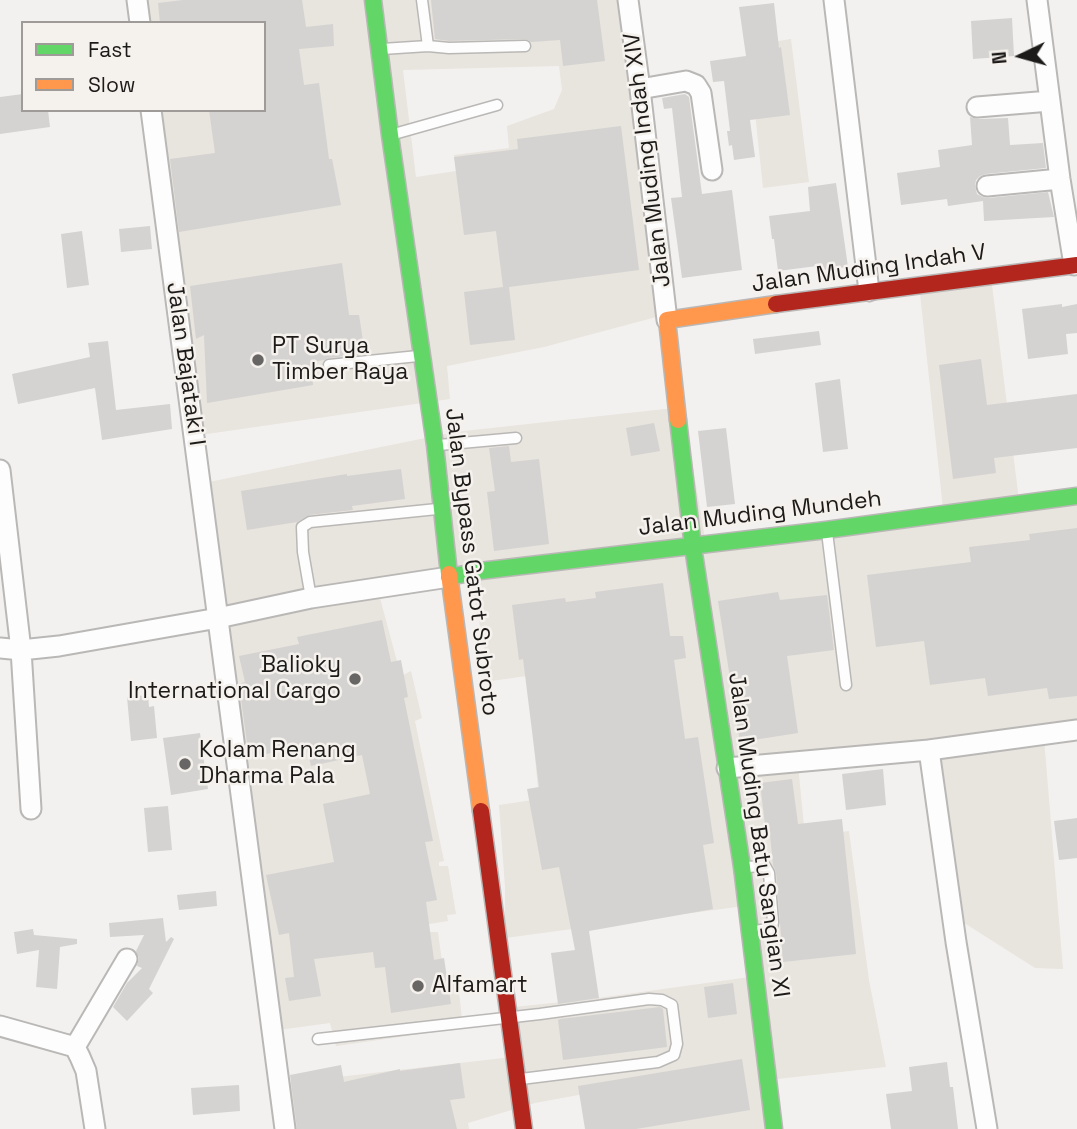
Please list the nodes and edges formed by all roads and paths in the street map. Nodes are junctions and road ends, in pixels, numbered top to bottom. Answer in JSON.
{"nodes":[{"id":1,"x":136,"y":0,"type":"edge"},
{"id":2,"x":373,"y":0,"type":"edge"},
{"id":3,"x":422,"y":0,"type":"edge"},
{"id":4,"x":628,"y":0,"type":"edge"},
{"id":5,"x":834,"y":0,"type":"edge"},
{"id":6,"x":1037,"y":0,"type":"edge"},
{"id":7,"x":140,"y":21,"type":"edge"},
{"id":8,"x":428,"y":46,"type":"junction"},
{"id":9,"x":525,"y":46,"type":"dead end"},
{"id":10,"x":380,"y":50,"type":"junction"},
{"id":11,"x":640,"y":89,"type":"junction"},
{"id":12,"x":1050,"y":101,"type":"junction"},
{"id":13,"x":497,"y":105,"type":"dead end"},
{"id":14,"x":977,"y":107,"type":"dead end"},
{"id":15,"x":151,"y":112,"type":"edge"},
{"id":16,"x":390,"y":135,"type":"junction"},
{"id":17,"x":712,"y":170,"type":"dead end"},
{"id":18,"x":1060,"y":179,"type":"junction"},
{"id":19,"x":987,"y":186,"type":"dead end"},
{"id":20,"x":1075,"y":265,"type":"edge"},
{"id":21,"x":869,"y":291,"type":"junction"},
{"id":22,"x":667,"y":320,"type":"junction"},
{"id":23,"x":422,"y":356,"type":"junction"},
{"id":24,"x":329,"y":365,"type":"dead end"},
{"id":25,"x":516,"y":438,"type":"dead end"},
{"id":26,"x":435,"y":445,"type":"junction"},
{"id":27,"x":0,"y":470,"type":"edge"},
{"id":28,"x":1077,"y":496,"type":"edge"},
{"id":29,"x":440,"y":509,"type":"junction"},
{"id":30,"x":826,"y":530,"type":"junction"},
{"id":31,"x":693,"y":547,"type":"junction"},
{"id":32,"x":449,"y":577,"type":"junction"},
{"id":33,"x":311,"y":598,"type":"junction"},
{"id":34,"x":218,"y":618,"type":"junction"},
{"id":35,"x":0,"y":648,"type":"edge"},
{"id":36,"x":21,"y":650,"type":"junction"},
{"id":37,"x":846,"y":685,"type":"dead end"},
{"id":38,"x":1077,"y":730,"type":"edge"},
{"id":39,"x":929,"y":750,"type":"junction"},
{"id":40,"x":727,"y":768,"type":"junction"},
{"id":41,"x":31,"y":809,"type":"dead end"},
{"id":42,"x":742,"y":867,"type":"junction"},
{"id":43,"x":750,"y":932,"type":"junction"},
{"id":44,"x":127,"y":959,"type":"dead end"},
{"id":45,"x":508,"y":1018,"type":"junction"},
{"id":46,"x":0,"y":1026,"type":"edge"},
{"id":47,"x":318,"y":1039,"type":"dead end"},
{"id":48,"x":75,"y":1047,"type":"junction"},
{"id":49,"x":517,"y":1080,"type":"junction"},
{"id":50,"x":95,"y":1129,"type":"edge"},
{"id":51,"x":285,"y":1129,"type":"edge"},
{"id":52,"x":524,"y":1129,"type":"edge"},
{"id":53,"x":774,"y":1129,"type":"edge"},
{"id":54,"x":987,"y":1129,"type":"edge"}],
"edges":[{"from":1,"to":7,"type":"street"},
{"from":2,"to":10,"type":"street","name":"Jalan Bypass Gatot Subroto"},
{"from":3,"to":8,"type":"lane"},
{"from":4,"to":11,"type":"street","name":"Jalan Muding Indah XIV"},
{"from":5,"to":21,"type":"street"},
{"from":6,"to":12,"type":"street"},
{"from":8,"to":9,"type":"lane"},
{"from":8,"to":10,"type":"lane"},
{"from":10,"to":16,"type":"street","name":"Jalan Bypass Gatot Subroto"},
{"from":11,"to":17,"type":"street"},
{"from":11,"to":22,"type":"street","name":"Jalan Muding Indah XIV"},
{"from":12,"to":14,"type":"street"},
{"from":12,"to":18,"type":"street"},
{"from":13,"to":16,"type":"lane"},
{"from":15,"to":34,"type":"street","name":"Jalan Bajataki I"},
{"from":16,"to":23,"type":"street","name":"Jalan Bypass Gatot Subroto"},
{"from":18,"to":19,"type":"street"},
{"from":18,"to":20,"type":"street"},
{"from":20,"to":21,"type":"street","name":"Jalan Muding Indah V"},
{"from":21,"to":22,"type":"street","name":"Jalan Muding Indah V"},
{"from":22,"to":31,"type":"street","name":"Jalan Muding Batu Sangian XI"},
{"from":23,"to":24,"type":"lane"},
{"from":23,"to":26,"type":"street","name":"Jalan Bypass Gatot Subroto"},
{"from":25,"to":26,"type":"lane"},
{"from":26,"to":29,"type":"street","name":"Jalan Bypass Gatot Subroto"},
{"from":27,"to":36,"type":"street"},
{"from":28,"to":30,"type":"street","name":"Jalan Muding Mundeh"},
{"from":29,"to":32,"type":"street","name":"Jalan Bypass Gatot Subroto"},
{"from":29,"to":33,"type":"lane"},
{"from":30,"to":31,"type":"street","name":"Jalan Muding Mundeh"},
{"from":30,"to":37,"type":"lane"},
{"from":31,"to":32,"type":"street","name":"Jalan Muding Mundeh"},
{"from":31,"to":40,"type":"street","name":"Jalan Muding Batu Sangian XI"},
{"from":32,"to":33,"type":"street"},
{"from":32,"to":45,"type":"street","name":"Jalan Bypass Gatot Subroto"},
{"from":33,"to":34,"type":"street"},
{"from":34,"to":36,"type":"street"},
{"from":34,"to":51,"type":"street","name":"Jalan Bajataki I"},
{"from":35,"to":36,"type":"street"},
{"from":36,"to":41,"type":"street"},
{"from":38,"to":39,"type":"street"},
{"from":39,"to":40,"type":"street"},
{"from":39,"to":54,"type":"street"},
{"from":40,"to":42,"type":"street","name":"Jalan Muding Batu Sangian XI"},
{"from":42,"to":43,"type":"street","name":"Jalan Muding Batu Sangian XI"},
{"from":42,"to":43,"type":"lane"},
{"from":43,"to":53,"type":"street","name":"Jalan Muding Batu Sangian XI"},
{"from":44,"to":48,"type":"street"},
{"from":45,"to":47,"type":"lane"},
{"from":45,"to":49,"type":"street","name":"Jalan Bypass Gatot Subroto"},
{"from":45,"to":49,"type":"lane"},
{"from":46,"to":48,"type":"street"},
{"from":48,"to":50,"type":"street"},
{"from":49,"to":52,"type":"street","name":"Jalan Bypass Gatot Subroto"}]}
